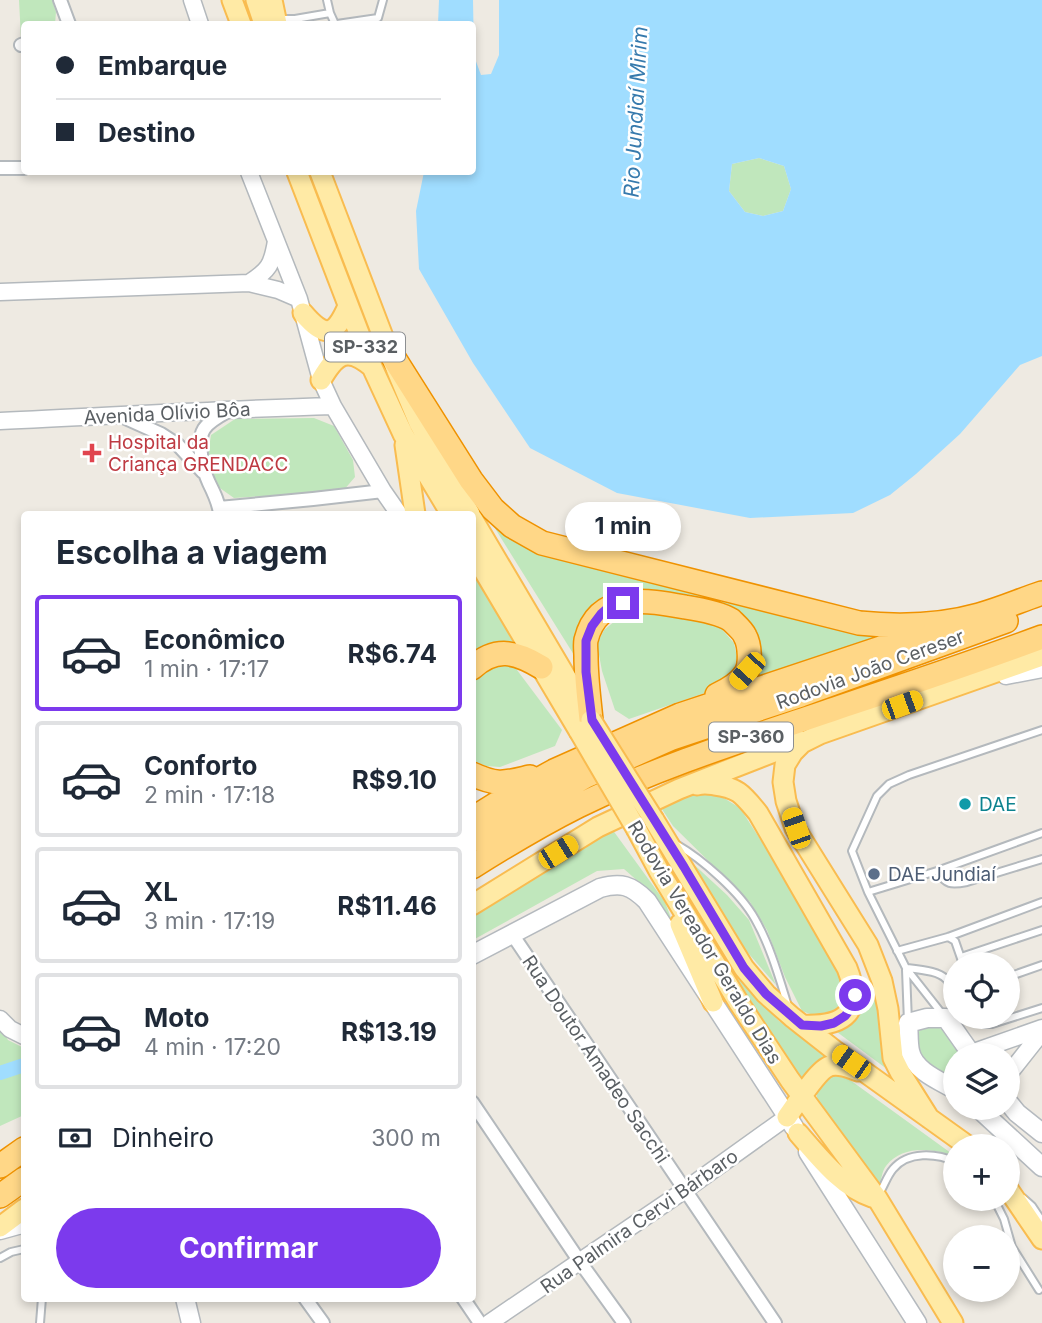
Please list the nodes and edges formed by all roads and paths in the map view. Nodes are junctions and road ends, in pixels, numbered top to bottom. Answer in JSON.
{"nodes":[{"id":1,"x":60,"y":0,"type":"edge"},
{"id":2,"x":192,"y":0,"type":"edge"},
{"id":3,"x":232,"y":0,"type":"edge"},
{"id":4,"x":256,"y":0,"type":"edge"},
{"id":5,"x":327,"y":0,"type":"edge"},
{"id":6,"x":383,"y":0,"type":"edge"},
{"id":7,"x":330,"y":13,"type":"junction"},
{"id":8,"x":272,"y":17,"type":"edge"},
{"id":9,"x":68,"y":21,"type":"edge"},
{"id":10,"x":199,"y":21,"type":"edge"},
{"id":11,"x":240,"y":21,"type":"edge"},
{"id":12,"x":334,"y":21,"type":"edge"},
{"id":13,"x":379,"y":21,"type":"edge"},
{"id":14,"x":21,"y":168,"type":"edge"},
{"id":15,"x":0,"y":169,"type":"edge"},
{"id":16,"x":250,"y":175,"type":"edge"},
{"id":17,"x":298,"y":175,"type":"edge"},
{"id":18,"x":321,"y":175,"type":"edge"},
{"id":19,"x":276,"y":239,"type":"junction"},
{"id":20,"x":249,"y":283,"type":"junction"},
{"id":21,"x":0,"y":292,"type":"edge"},
{"id":22,"x":301,"y":306,"type":"junction"},
{"id":23,"x":348,"y":306,"type":"junction"},
{"id":24,"x":387,"y":347,"type":"junction"},
{"id":25,"x":372,"y":367,"type":"junction"},
{"id":26,"x":321,"y":380,"type":"junction"},
{"id":27,"x":333,"y":406,"type":"junction"},
{"id":28,"x":232,"y":409,"type":"junction"},
{"id":29,"x":118,"y":415,"type":"junction"},
{"id":30,"x":0,"y":421,"type":"edge"},
{"id":31,"x":403,"y":434,"type":"junction"},
{"id":32,"x":205,"y":475,"type":"junction"},
{"id":33,"x":383,"y":491,"type":"junction"},
{"id":34,"x":220,"y":511,"type":"edge"},
{"id":35,"x":397,"y":511,"type":"edge"},
{"id":36,"x":415,"y":511,"type":"edge"},
{"id":37,"x":449,"y":511,"type":"edge"},
{"id":38,"x":468,"y":511,"type":"edge"},
{"id":39,"x":476,"y":525,"type":"edge"},
{"id":40,"x":476,"y":558,"type":"edge"},
{"id":41,"x":1042,"y":593,"type":"edge"},
{"id":42,"x":1042,"y":608,"type":"edge"},
{"id":43,"x":978,"y":615,"type":"junction"},
{"id":44,"x":1042,"y":637,"type":"edge"},
{"id":45,"x":1042,"y":656,"type":"edge"},
{"id":46,"x":476,"y":665,"type":"edge"},
{"id":47,"x":541,"y":667,"type":"junction"},
{"id":48,"x":1042,"y":668,"type":"edge"},
{"id":49,"x":968,"y":682,"type":"junction"},
{"id":50,"x":680,"y":715,"type":"junction"},
{"id":51,"x":585,"y":726,"type":"junction"},
{"id":52,"x":1042,"y":730,"type":"edge"},
{"id":53,"x":820,"y":734,"type":"junction"},
{"id":54,"x":554,"y":771,"type":"junction"},
{"id":55,"x":476,"y":776,"type":"edge"},
{"id":56,"x":679,"y":789,"type":"junction"},
{"id":57,"x":476,"y":817,"type":"edge"},
{"id":58,"x":1042,"y":833,"type":"edge"},
{"id":59,"x":476,"y":837,"type":"edge"},
{"id":60,"x":665,"y":838,"type":"junction"},
{"id":61,"x":1042,"y":859,"type":"edge"},
{"id":62,"x":476,"y":864,"type":"edge"},
{"id":63,"x":659,"y":871,"type":"junction"},
{"id":64,"x":937,"y":871,"type":"junction"},
{"id":65,"x":868,"y":892,"type":"junction"},
{"id":66,"x":1042,"y":902,"type":"edge"},
{"id":67,"x":476,"y":903,"type":"edge"},
{"id":68,"x":1042,"y":930,"type":"edge"},
{"id":69,"x":512,"y":934,"type":"junction"},
{"id":70,"x":948,"y":937,"type":"junction"},
{"id":71,"x":897,"y":951,"type":"junction"},
{"id":72,"x":959,"y":952,"type":"edge"},
{"id":73,"x":985,"y":952,"type":"edge"},
{"id":74,"x":476,"y":953,"type":"edge"},
{"id":75,"x":1042,"y":965,"type":"edge"},
{"id":76,"x":906,"y":968,"type":"junction"},
{"id":77,"x":1020,"y":973,"type":"edge"},
{"id":78,"x":943,"y":976,"type":"edge"},
{"id":79,"x":713,"y":1002,"type":"junction"},
{"id":80,"x":1042,"y":1008,"type":"edge"},
{"id":81,"x":943,"y":1014,"type":"edge"},
{"id":82,"x":1020,"y":1015,"type":"edge"},
{"id":83,"x":0,"y":1019,"type":"edge"},
{"id":84,"x":797,"y":1021,"type":"junction"},
{"id":85,"x":943,"y":1021,"type":"edge"},
{"id":86,"x":908,"y":1023,"type":"junction"},
{"id":87,"x":1042,"y":1030,"type":"edge"},
{"id":88,"x":21,"y":1034,"type":"edge"},
{"id":89,"x":1004,"y":1043,"type":"edge"},
{"id":90,"x":1020,"y":1059,"type":"edge"},
{"id":91,"x":869,"y":1075,"type":"junction"},
{"id":92,"x":943,"y":1082,"type":"edge"},
{"id":93,"x":802,"y":1097,"type":"junction"},
{"id":94,"x":476,"y":1107,"type":"edge"},
{"id":95,"x":1020,"y":1115,"type":"edge"},
{"id":96,"x":929,"y":1118,"type":"junction"},
{"id":97,"x":991,"y":1120,"type":"edge"},
{"id":98,"x":793,"y":1125,"type":"junction"},
{"id":99,"x":1042,"y":1133,"type":"edge"},
{"id":100,"x":951,"y":1134,"type":"edge"},
{"id":101,"x":21,"y":1151,"type":"edge"},
{"id":102,"x":943,"y":1158,"type":"edge"},
{"id":103,"x":0,"y":1166,"type":"edge"},
{"id":104,"x":1042,"y":1167,"type":"edge"},
{"id":105,"x":21,"y":1181,"type":"edge"},
{"id":106,"x":685,"y":1190,"type":"junction"},
{"id":107,"x":0,"y":1196,"type":"edge"},
{"id":108,"x":1020,"y":1197,"type":"edge"},
{"id":109,"x":877,"y":1198,"type":"junction"},
{"id":110,"x":1020,"y":1206,"type":"edge"},
{"id":111,"x":21,"y":1211,"type":"edge"},
{"id":112,"x":1000,"y":1211,"type":"edge"},
{"id":113,"x":1042,"y":1221,"type":"edge"},
{"id":114,"x":21,"y":1224,"type":"edge"},
{"id":115,"x":0,"y":1228,"type":"edge"},
{"id":116,"x":1042,"y":1239,"type":"edge"},
{"id":117,"x":21,"y":1250,"type":"edge"},
{"id":118,"x":0,"y":1258,"type":"edge"},
{"id":119,"x":580,"y":1262,"type":"junction"},
{"id":120,"x":1039,"y":1290,"type":"dead end"},
{"id":121,"x":42,"y":1302,"type":"edge"},
{"id":122,"x":186,"y":1302,"type":"edge"},
{"id":123,"x":308,"y":1302,"type":"edge"},
{"id":124,"x":466,"y":1302,"type":"edge"},
{"id":125,"x":40,"y":1323,"type":"edge"},
{"id":126,"x":191,"y":1323,"type":"edge"},
{"id":127,"x":323,"y":1323,"type":"edge"},
{"id":128,"x":480,"y":1323,"type":"edge"},
{"id":129,"x":489,"y":1323,"type":"edge"},
{"id":130,"x":624,"y":1323,"type":"edge"},
{"id":131,"x":775,"y":1323,"type":"edge"},
{"id":132,"x":917,"y":1323,"type":"edge"},
{"id":133,"x":953,"y":1323,"type":"edge"}],
"edges":[{"from":1,"to":9,"type":"street"},
{"from":2,"to":10,"type":"street"},
{"from":3,"to":11,"type":"main road"},
{"from":4,"to":8,"type":"main road"},
{"from":5,"to":7,"type":"lane"},
{"from":6,"to":13,"type":"lane"},
{"from":7,"to":8,"type":"lane"},
{"from":7,"to":12,"type":"lane"},
{"from":14,"to":15,"type":"street"},
{"from":16,"to":19,"type":"street"},
{"from":17,"to":23,"type":"main road","number":"SP-332"},
{"from":18,"to":24,"type":"main road","name":"Rodovia Vereador Geraldo Dias","number":"SP-332"},
{"from":19,"to":20,"type":"street"},
{"from":19,"to":22,"type":"street"},
{"from":20,"to":21,"type":"street"},
{"from":20,"to":22,"type":"street"},
{"from":22,"to":23,"type":"main road"},
{"from":22,"to":26,"type":"street"},
{"from":23,"to":25,"type":"main road","number":"SP-332"},
{"from":24,"to":38,"type":"main road","name":"Rodovia Vereador Geraldo Dias","number":"SP-332"},
{"from":24,"to":43,"type":"highway"},
{"from":25,"to":26,"type":"main road"},
{"from":25,"to":31,"type":"main road","number":"SP-332"},
{"from":26,"to":27,"type":"street"},
{"from":27,"to":28,"type":"street","name":"Avenida Olívio Bôa"},
{"from":27,"to":33,"type":"street"},
{"from":28,"to":29,"type":"street","name":"Avenida Olívio Bôa"},
{"from":28,"to":32,"type":"street"},
{"from":29,"to":30,"type":"street","name":"Avenida Olívio Bôa"},
{"from":29,"to":32,"type":"street"},
{"from":31,"to":36,"type":"main road"},
{"from":31,"to":37,"type":"main road","number":"SP-332"},
{"from":32,"to":34,"type":"street"},
{"from":33,"to":34,"type":"street"},
{"from":33,"to":35,"type":"street"},
{"from":39,"to":51,"type":"main road","name":"Rodovia Vereador Geraldo Dias","number":"SP-332"},
{"from":40,"to":47,"type":"main road","name":"Rodovia Vereador Geraldo Dias","number":"SP-332"},
{"from":41,"to":43,"type":"highway"},
{"from":42,"to":59,"type":"highway","name":"Rodovia João Cereser","number":"SP-360"},
{"from":43,"to":50,"type":"highway"},
{"from":44,"to":62,"type":"highway","name":"Rodovia João Cereser","number":"SP-360"},
{"from":45,"to":49,"type":"main road"},
{"from":46,"to":47,"type":"highway"},
{"from":47,"to":51,"type":"main road","name":"Rodovia Vereador Geraldo Dias","number":"SP-332"},
{"from":48,"to":49,"type":"main road"},
{"from":49,"to":53,"type":"main road"},
{"from":50,"to":51,"type":"highway"},
{"from":50,"to":54,"type":"highway"},
{"from":51,"to":60,"type":"main road","name":"Rodovia Vereador Geraldo Dias","number":"SP-332","bridge":true},
{"from":51,"to":63,"type":"main road","name":"Rodovia Vereador Geraldo Dias","number":"SP-332","bridge":true},
{"from":52,"to":65,"type":"lane"},
{"from":53,"to":56,"type":"main road"},
{"from":53,"to":96,"type":"main road"},
{"from":54,"to":55,"type":"highway"},
{"from":54,"to":57,"type":"highway"},
{"from":56,"to":67,"type":"main road"},
{"from":56,"to":84,"type":"main road"},
{"from":58,"to":64,"type":"lane"},
{"from":60,"to":84,"type":"main road","name":"Rodovia Vereador Geraldo Dias","number":"SP-332"},
{"from":60,"to":84,"type":"lane"},
{"from":61,"to":64,"type":"lane"},
{"from":63,"to":79,"type":"main road"},
{"from":63,"to":93,"type":"main road","name":"Rodovia Vereador Geraldo Dias","number":"SP-332"},
{"from":64,"to":65,"type":"lane"},
{"from":65,"to":71,"type":"lane"},
{"from":66,"to":70,"type":"lane"},
{"from":68,"to":73,"type":"lane"},
{"from":69,"to":74,"type":"main road"},
{"from":69,"to":79,"type":"main road"},
{"from":69,"to":106,"type":"street","name":"Rua Doutor Amadeo Sacchi"},
{"from":70,"to":71,"type":"lane"},
{"from":70,"to":72,"type":"lane"},
{"from":71,"to":76,"type":"lane"},
{"from":75,"to":77,"type":"lane"},
{"from":76,"to":78,"type":"lane"},
{"from":76,"to":81,"type":"lane"},
{"from":76,"to":86,"type":"lane"},
{"from":79,"to":98,"type":"main road"},
{"from":80,"to":82,"type":"lane"},
{"from":83,"to":88,"type":"street"},
{"from":84,"to":91,"type":"main road","name":"Rodovia Vereador Geraldo Dias","number":"SP-332"},
{"from":85,"to":86,"type":"main road"},
{"from":86,"to":92,"type":"main road"},
{"from":87,"to":89,"type":"street"},
{"from":87,"to":90,"type":"street"},
{"from":91,"to":93,"type":"main road"},
{"from":91,"to":96,"type":"main road","name":"Rodovia Vereador Geraldo Dias","number":"SP-332"},
{"from":93,"to":98,"type":"main road"},
{"from":93,"to":109,"type":"main road","name":"Rodovia Vereador Geraldo Dias","number":"SP-332"},
{"from":94,"to":119,"type":"street"},
{"from":95,"to":99,"type":"main road"},
{"from":96,"to":100,"type":"main road","name":"Rodovia Vereador Geraldo Dias","number":"SP-332"},
{"from":97,"to":104,"type":"main road"},
{"from":98,"to":106,"type":"street","name":"Rua Palmira Cervi Bárbaro"},
{"from":98,"to":109,"type":"main road"},
{"from":98,"to":132,"type":"main road"},
{"from":101,"to":103,"type":"highway"},
{"from":102,"to":109,"type":"lane"},
{"from":105,"to":107,"type":"highway"},
{"from":106,"to":119,"type":"street","name":"Rua Palmira Cervi Bárbaro"},
{"from":106,"to":131,"type":"street","name":"Rua Doutor Amadeo Sacchi"},
{"from":108,"to":113,"type":"lane"},
{"from":109,"to":133,"type":"main road","name":"Rodovia Vereador Geraldo Dias","number":"SP-332"},
{"from":110,"to":116,"type":"main road"},
{"from":111,"to":115,"type":"main road"},
{"from":112,"to":120,"type":"lane"},
{"from":114,"to":115,"type":"main road"},
{"from":117,"to":118,"type":"lane"},
{"from":119,"to":129,"type":"street","name":"Rua Palmira Cervi Bárbaro"},
{"from":119,"to":130,"type":"street"},
{"from":121,"to":125,"type":"lane"},
{"from":122,"to":126,"type":"main road"},
{"from":123,"to":127,"type":"street"},
{"from":124,"to":128,"type":"street"}]}
